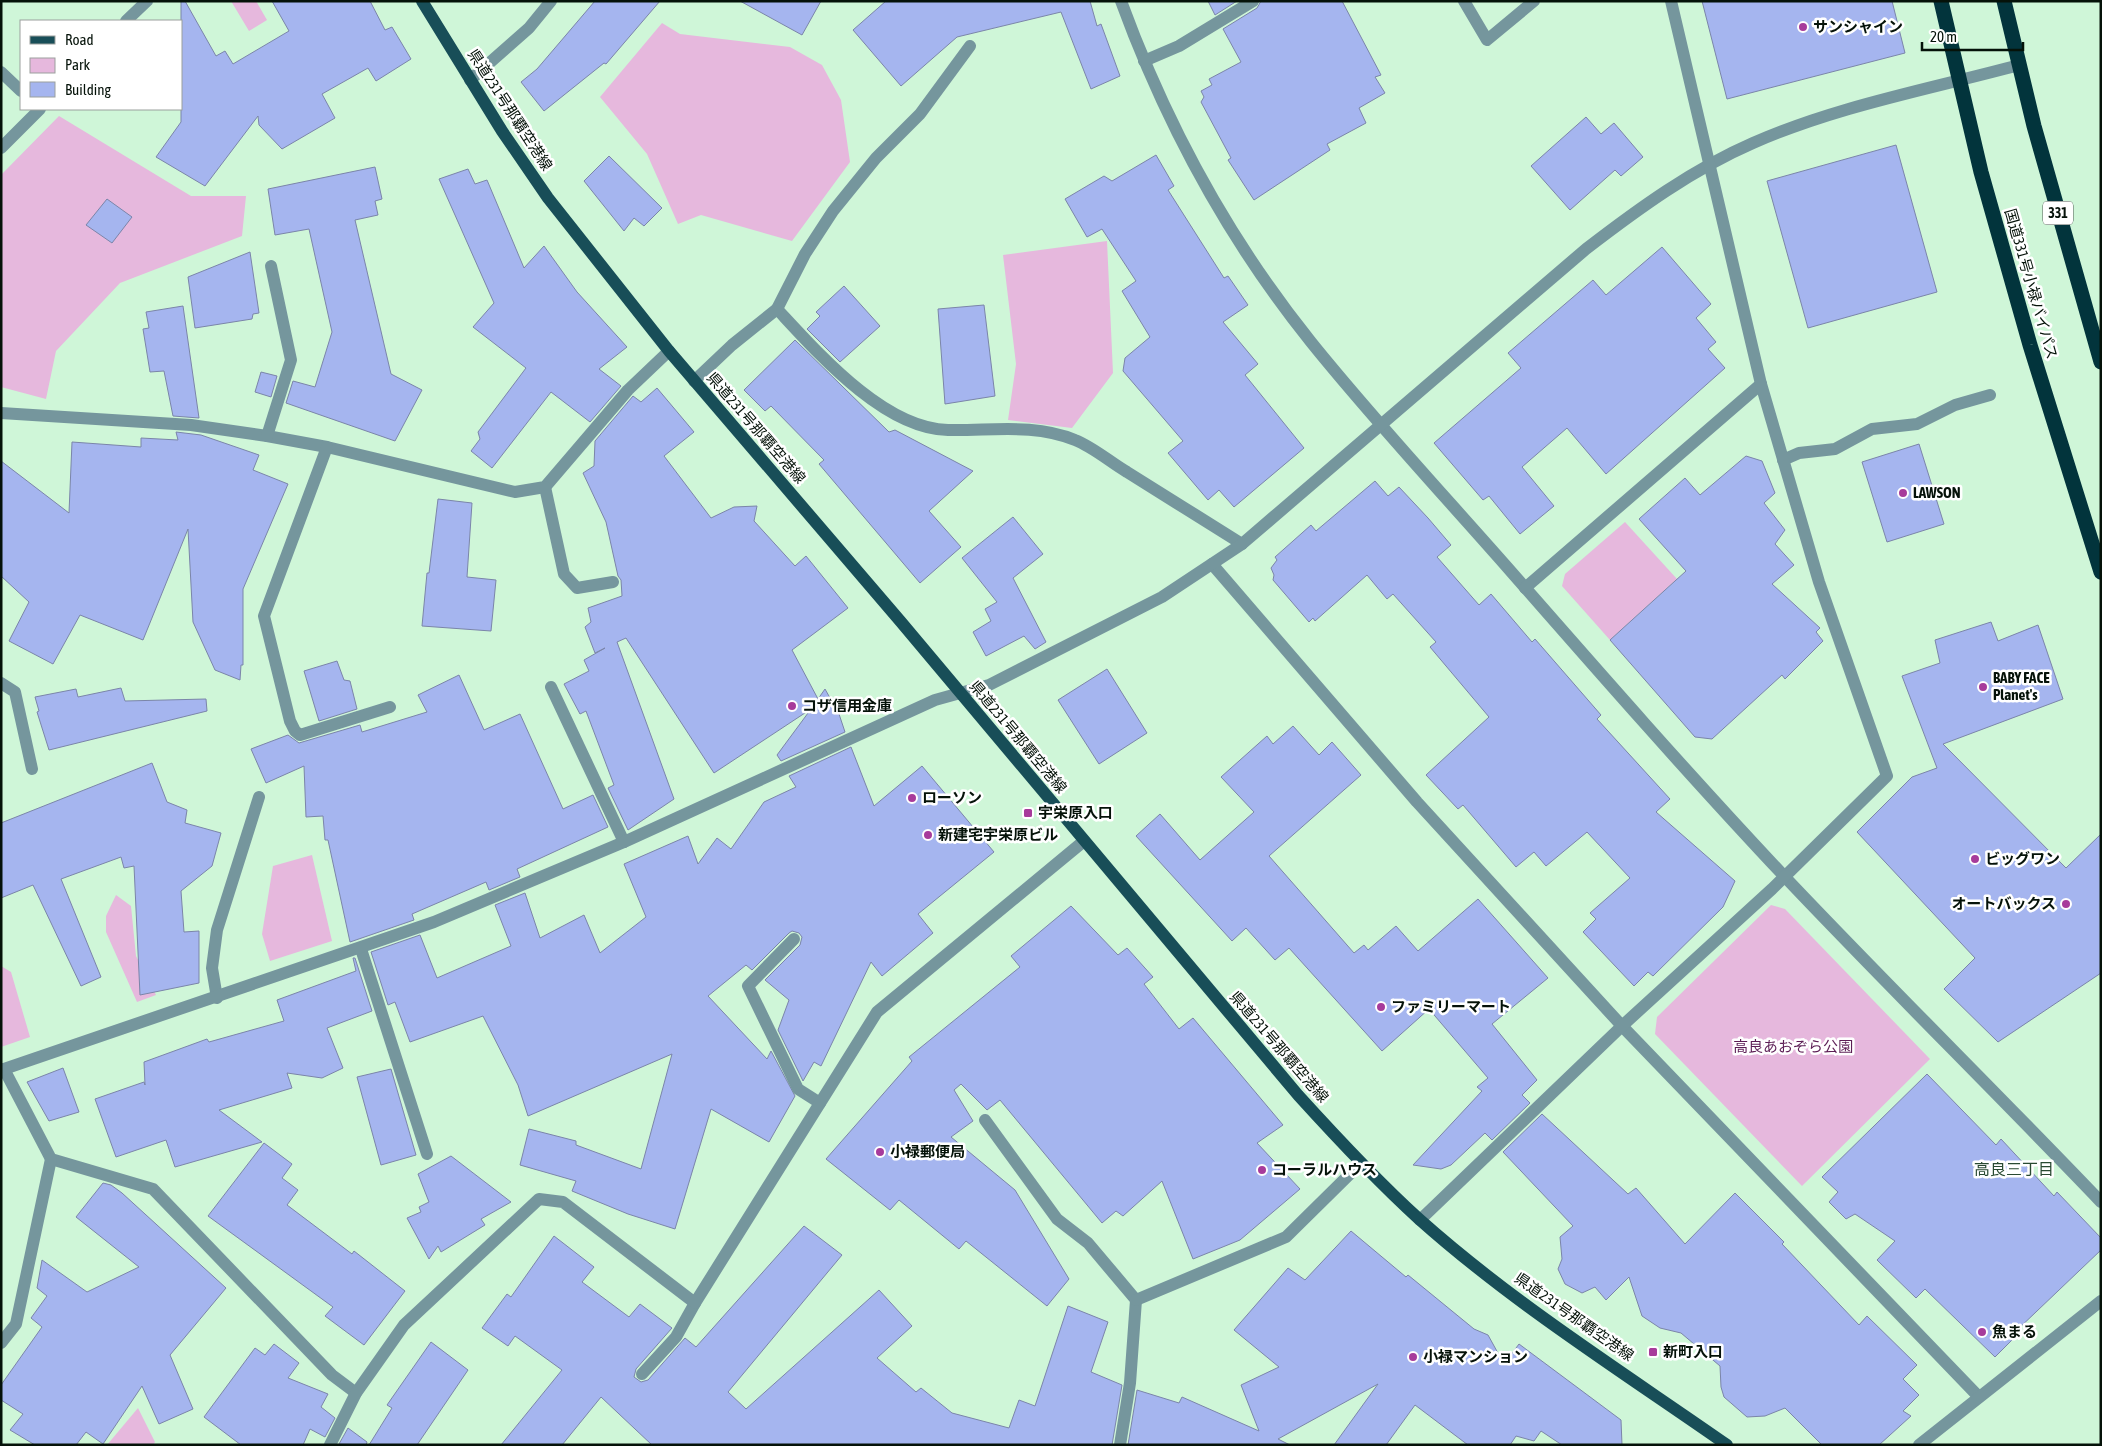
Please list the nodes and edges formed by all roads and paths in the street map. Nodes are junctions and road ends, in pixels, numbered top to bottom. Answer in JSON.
{"nodes":[{"id":1,"x":147,"y":1,"type":"edge"},
{"id":2,"x":422,"y":1,"type":"edge"},
{"id":3,"x":551,"y":1,"type":"edge"},
{"id":4,"x":1121,"y":1,"type":"edge"},
{"id":5,"x":1253,"y":1,"type":"edge"},
{"id":6,"x":1464,"y":1,"type":"edge"},
{"id":7,"x":1534,"y":1,"type":"edge"},
{"id":8,"x":1671,"y":1,"type":"edge"},
{"id":9,"x":1941,"y":1,"type":"edge"},
{"id":10,"x":2004,"y":1,"type":"edge"},
{"id":11,"x":127,"y":20,"type":"edge"},
{"id":12,"x":970,"y":46,"type":"dead end"},
{"id":13,"x":1144,"y":61,"type":"junction"},
{"id":14,"x":2019,"y":64,"type":"junction"},
{"id":15,"x":1,"y":72,"type":"edge"},
{"id":16,"x":470,"y":80,"type":"junction"},
{"id":17,"x":1958,"y":81,"type":"junction"},
{"id":18,"x":20,"y":91,"type":"edge"},
{"id":19,"x":39,"y":110,"type":"edge"},
{"id":20,"x":1,"y":148,"type":"edge"},
{"id":21,"x":1710,"y":165,"type":"junction"},
{"id":22,"x":271,"y":266,"type":"dead end"},
{"id":23,"x":777,"y":309,"type":"junction"},
{"id":24,"x":670,"y":351,"type":"junction"},
{"id":25,"x":2101,"y":362,"type":"edge"},
{"id":26,"x":694,"y":381,"type":"junction"},
{"id":27,"x":1761,"y":384,"type":"junction"},
{"id":28,"x":1990,"y":395,"type":"dead end"},
{"id":29,"x":2,"y":415,"type":"edge"},
{"id":30,"x":1382,"y":425,"type":"junction"},
{"id":31,"x":267,"y":436,"type":"junction"},
{"id":32,"x":327,"y":447,"type":"junction"},
{"id":33,"x":1783,"y":460,"type":"junction"},
{"id":34,"x":545,"y":487,"type":"junction"},
{"id":35,"x":1242,"y":544,"type":"junction"},
{"id":36,"x":1212,"y":564,"type":"junction"},
{"id":37,"x":2101,"y":572,"type":"edge"},
{"id":38,"x":613,"y":582,"type":"dead end"},
{"id":39,"x":1525,"y":588,"type":"junction"},
{"id":40,"x":1,"y":683,"type":"edge"},
{"id":41,"x":551,"y":687,"type":"dead end"},
{"id":42,"x":960,"y":693,"type":"junction"},
{"id":43,"x":390,"y":707,"type":"dead end"},
{"id":44,"x":32,"y":769,"type":"dead end"},
{"id":45,"x":258,"y":797,"type":"dead end"},
{"id":46,"x":1084,"y":841,"type":"junction"},
{"id":47,"x":624,"y":842,"type":"junction"},
{"id":48,"x":1785,"y":877,"type":"junction"},
{"id":49,"x":794,"y":939,"type":"dead end"},
{"id":50,"x":361,"y":949,"type":"junction"},
{"id":51,"x":217,"y":998,"type":"junction"},
{"id":52,"x":1622,"y":1026,"type":"junction"},
{"id":53,"x":3,"y":1070,"type":"edge"},
{"id":54,"x":820,"y":1103,"type":"junction"},
{"id":55,"x":985,"y":1120,"type":"dead end"},
{"id":56,"x":427,"y":1154,"type":"dead end"},
{"id":57,"x":51,"y":1159,"type":"junction"},
{"id":58,"x":1361,"y":1163,"type":"junction"},
{"id":59,"x":2101,"y":1202,"type":"edge"},
{"id":60,"x":1420,"y":1220,"type":"junction"},
{"id":61,"x":1136,"y":1300,"type":"junction"},
{"id":62,"x":2101,"y":1301,"type":"edge"},
{"id":63,"x":695,"y":1303,"type":"junction"},
{"id":64,"x":1,"y":1343,"type":"edge"},
{"id":65,"x":642,"y":1374,"type":"dead end"},
{"id":66,"x":356,"y":1392,"type":"junction"},
{"id":67,"x":1978,"y":1396,"type":"junction"},
{"id":68,"x":330,"y":1445,"type":"edge"},
{"id":69,"x":1120,"y":1445,"type":"edge"},
{"id":70,"x":1727,"y":1445,"type":"edge"},
{"id":71,"x":1919,"y":1445,"type":"edge"}],
"edges":[{"from":1,"to":11,"type":"street"},
{"from":2,"to":16,"type":"main road","name":"県道231号那覇空港線"},
{"from":3,"to":16,"type":"street"},
{"from":4,"to":13,"type":"street"},
{"from":5,"to":13,"type":"street"},
{"from":6,"to":7,"type":"street"},
{"from":8,"to":21,"type":"street"},
{"from":9,"to":17,"type":"highway","name":"国道331号小禄バイパス"},
{"from":10,"to":14,"type":"highway","number":"331"},
{"from":12,"to":23,"type":"street"},
{"from":13,"to":30,"type":"street"},
{"from":14,"to":17,"type":"street"},
{"from":14,"to":25,"type":"highway","number":"331"},
{"from":15,"to":18,"type":"street"},
{"from":16,"to":24,"type":"main road","name":"県道231号那覇空港線"},
{"from":17,"to":21,"type":"street"},
{"from":17,"to":37,"type":"highway","name":"国道331号小禄バイパス"},
{"from":19,"to":20,"type":"street"},
{"from":21,"to":27,"type":"street"},
{"from":21,"to":30,"type":"street"},
{"from":22,"to":31,"type":"street"},
{"from":23,"to":26,"type":"street"},
{"from":23,"to":35,"type":"street"},
{"from":24,"to":26,"type":"main road","name":"県道231号那覇空港線"},
{"from":24,"to":34,"type":"street"},
{"from":26,"to":42,"type":"main road","name":"県道231号那覇空港線"},
{"from":27,"to":33,"type":"street"},
{"from":27,"to":39,"type":"street"},
{"from":28,"to":33,"type":"street"},
{"from":29,"to":31,"type":"street"},
{"from":30,"to":35,"type":"street"},
{"from":30,"to":39,"type":"street"},
{"from":31,"to":32,"type":"street"},
{"from":32,"to":34,"type":"street"},
{"from":32,"to":43,"type":"street"},
{"from":33,"to":48,"type":"street"},
{"from":34,"to":38,"type":"street"},
{"from":35,"to":36,"type":"street"},
{"from":36,"to":42,"type":"street"},
{"from":36,"to":52,"type":"street"},
{"from":39,"to":48,"type":"street"},
{"from":40,"to":44,"type":"street"},
{"from":41,"to":47,"type":"street"},
{"from":42,"to":46,"type":"main road","name":"県道231号那覇空港線"},
{"from":42,"to":47,"type":"street"},
{"from":45,"to":51,"type":"street"},
{"from":46,"to":54,"type":"street"},
{"from":46,"to":58,"type":"main road","name":"県道231号那覇空港線"},
{"from":47,"to":50,"type":"street"},
{"from":48,"to":52,"type":"street"},
{"from":48,"to":59,"type":"street"},
{"from":49,"to":54,"type":"street"},
{"from":50,"to":51,"type":"street"},
{"from":50,"to":56,"type":"street"},
{"from":51,"to":53,"type":"street"},
{"from":52,"to":60,"type":"street"},
{"from":52,"to":67,"type":"street"},
{"from":53,"to":57,"type":"street"},
{"from":54,"to":63,"type":"street"},
{"from":55,"to":61,"type":"street"},
{"from":57,"to":64,"type":"street"},
{"from":57,"to":66,"type":"street"},
{"from":58,"to":60,"type":"main road","name":"県道231号那覇空港線"},
{"from":58,"to":61,"type":"street"},
{"from":60,"to":70,"type":"main road","name":"県道231号那覇空港線"},
{"from":61,"to":69,"type":"street"},
{"from":62,"to":67,"type":"street"},
{"from":63,"to":65,"type":"street"},
{"from":63,"to":66,"type":"street"},
{"from":66,"to":68,"type":"street"},
{"from":67,"to":71,"type":"street"}]}
